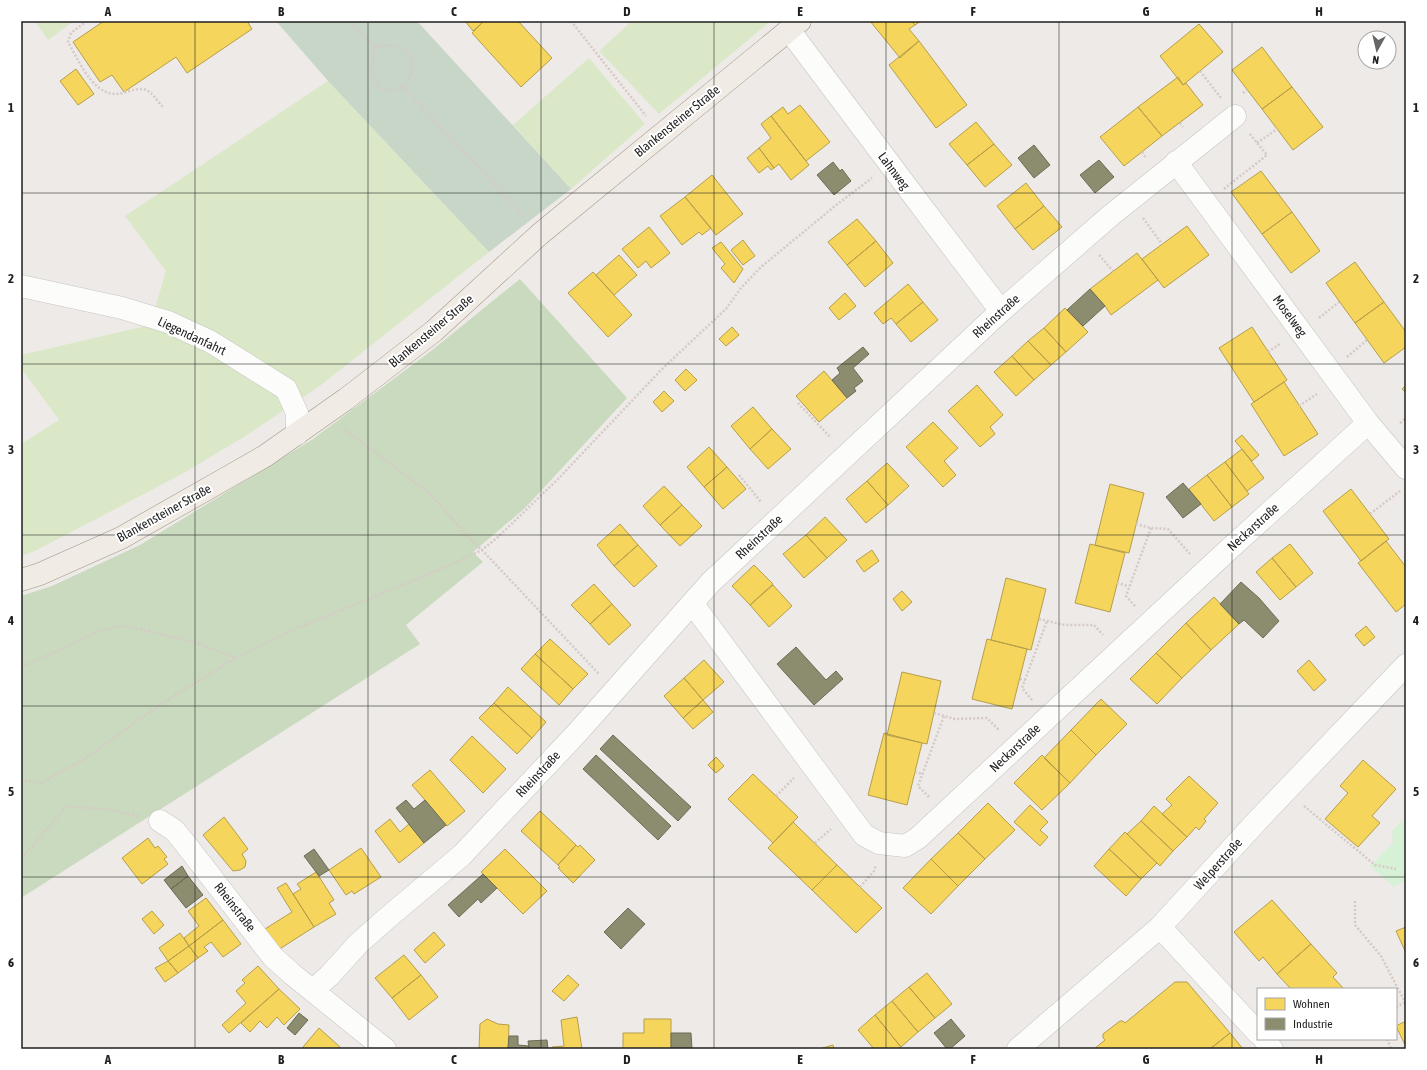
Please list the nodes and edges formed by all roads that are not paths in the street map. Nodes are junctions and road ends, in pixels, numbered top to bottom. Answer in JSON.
{"nodes":[{"id":1,"x":795,"y":25,"type":"edge"},
{"id":2,"x":1235,"y":116,"type":"dead end"},
{"id":3,"x":1176,"y":162,"type":"junction"},
{"id":4,"x":21,"y":286,"type":"edge"},
{"id":5,"x":1001,"y":311,"type":"junction"},
{"id":6,"x":1368,"y":423,"type":"junction"},
{"id":7,"x":297,"y":434,"type":"junction"},
{"id":8,"x":1406,"y":468,"type":"edge"},
{"id":9,"x":21,"y":580,"type":"edge"},
{"id":10,"x":692,"y":603,"type":"junction"},
{"id":11,"x":1406,"y":665,"type":"edge"},
{"id":12,"x":160,"y":821,"type":"road end"},
{"id":13,"x":1160,"y":927,"type":"junction"},
{"id":14,"x":313,"y":990,"type":"junction"},
{"id":15,"x":1257,"y":1032,"type":"edge"},
{"id":16,"x":1265,"y":1040,"type":"edge"},
{"id":17,"x":385,"y":1049,"type":"edge"},
{"id":18,"x":1018,"y":1049,"type":"edge"},
{"id":19,"x":1272,"y":1049,"type":"edge"}],
"edges":[{"from":1,"to":5,"type":"street","name":"Lahnweg"},
{"from":1,"to":7,"type":"main road","name":"Blankensteiner Straße"},
{"from":2,"to":3,"type":"street","name":"Rheinstraße"},
{"from":3,"to":5,"type":"street","name":"Rheinstraße"},
{"from":3,"to":6,"type":"street","name":"Moselweg"},
{"from":4,"to":7,"type":"street","name":"Liegendanfahrt"},
{"from":5,"to":10,"type":"street","name":"Rheinstraße"},
{"from":6,"to":8,"type":"street","name":"Moselweg"},
{"from":6,"to":10,"type":"street","name":"Neckarstraße"},
{"from":7,"to":9,"type":"main road","name":"Blankensteiner Straße"},
{"from":10,"to":14,"type":"street","name":"Rheinstraße"},
{"from":11,"to":13,"type":"street","name":"Welperstraße"},
{"from":12,"to":14,"type":"street","name":"Rheinstraße"},
{"from":13,"to":15,"type":"street"},
{"from":13,"to":18,"type":"street","name":"Welperstraße"},
{"from":14,"to":17,"type":"street","name":"Rheinstraße"},
{"from":16,"to":19,"type":"street"}]}
